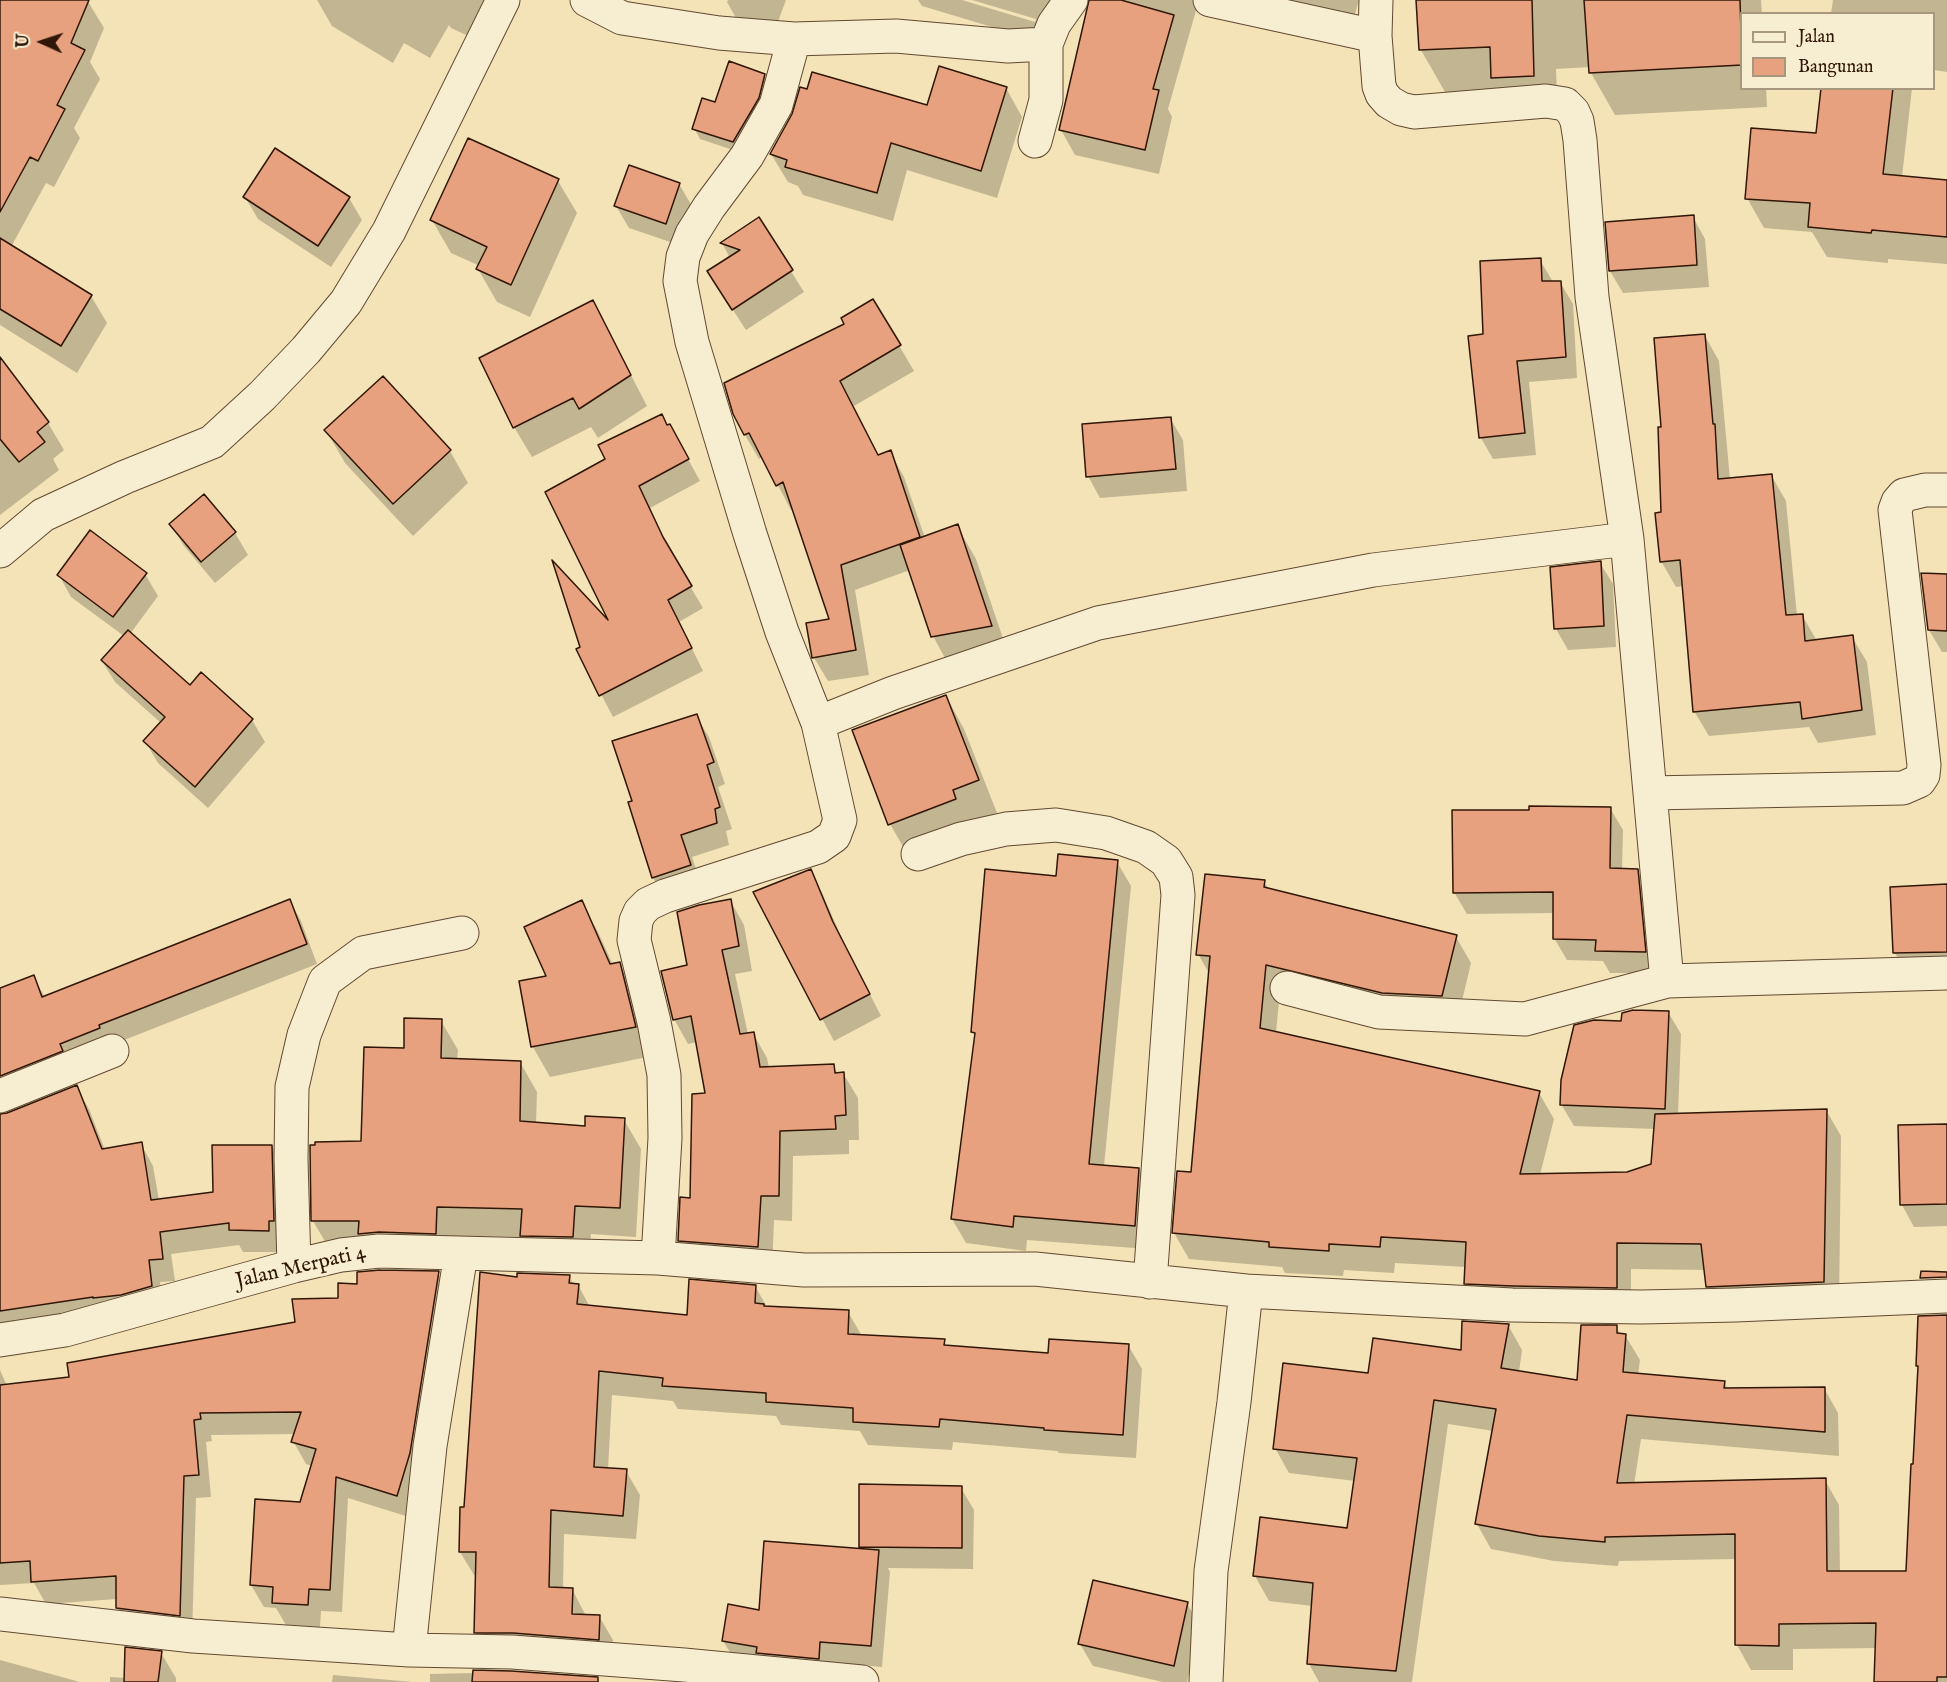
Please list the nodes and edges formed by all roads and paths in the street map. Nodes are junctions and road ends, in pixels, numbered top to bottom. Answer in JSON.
{"nodes":[{"id":1,"x":503,"y":0,"type":"edge"},
{"id":2,"x":587,"y":0,"type":"edge"},
{"id":3,"x":1071,"y":0,"type":"edge"},
{"id":4,"x":1210,"y":0,"type":"edge"},
{"id":5,"x":1376,"y":0,"type":"edge"},
{"id":6,"x":1375,"y":36,"type":"junction"},
{"id":7,"x":794,"y":39,"type":"junction"},
{"id":8,"x":1046,"y":44,"type":"junction"},
{"id":9,"x":1035,"y":141,"type":"dead end"},
{"id":10,"x":1947,"y":490,"type":"edge"},
{"id":11,"x":1627,"y":539,"type":"junction"},
{"id":12,"x":0,"y":551,"type":"edge"},
{"id":13,"x":818,"y":723,"type":"junction"},
{"id":14,"x":1650,"y":793,"type":"junction"},
{"id":15,"x":918,"y":854,"type":"dead end"},
{"id":16,"x":462,"y":933,"type":"dead end"},
{"id":17,"x":1947,"y":973,"type":"edge"},
{"id":18,"x":1667,"y":981,"type":"junction"},
{"id":19,"x":1287,"y":988,"type":"dead end"},
{"id":20,"x":111,"y":1051,"type":"dead end"},
{"id":21,"x":0,"y":1096,"type":"edge"},
{"id":22,"x":461,"y":1254,"type":"junction"},
{"id":23,"x":658,"y":1258,"type":"junction"},
{"id":24,"x":294,"y":1266,"type":"junction"},
{"id":25,"x":1150,"y":1282,"type":"junction"},
{"id":26,"x":1246,"y":1291,"type":"junction"},
{"id":27,"x":1947,"y":1296,"type":"edge"},
{"id":28,"x":0,"y":1340,"type":"edge"},
{"id":29,"x":0,"y":1614,"type":"edge"},
{"id":30,"x":410,"y":1650,"type":"junction"},
{"id":31,"x":680,"y":1674,"type":"edge"},
{"id":32,"x":862,"y":1682,"type":"edge"},
{"id":33,"x":1206,"y":1682,"type":"edge"}],
"edges":[{"from":1,"to":12,"type":"street"},
{"from":2,"to":7,"type":"street"},
{"from":3,"to":8,"type":"street"},
{"from":4,"to":6,"type":"street"},
{"from":5,"to":6,"type":"street"},
{"from":6,"to":11,"type":"street"},
{"from":7,"to":8,"type":"street"},
{"from":7,"to":13,"type":"street"},
{"from":8,"to":9,"type":"street"},
{"from":10,"to":14,"type":"street"},
{"from":11,"to":13,"type":"street"},
{"from":11,"to":14,"type":"street"},
{"from":13,"to":23,"type":"street"},
{"from":14,"to":18,"type":"street"},
{"from":15,"to":25,"type":"street"},
{"from":16,"to":24,"type":"street"},
{"from":17,"to":18,"type":"street"},
{"from":18,"to":19,"type":"street"},
{"from":20,"to":21,"type":"street"},
{"from":22,"to":23,"type":"street","name":"Jalan Merpati 4"},
{"from":22,"to":24,"type":"street","name":"Jalan Merpati 4"},
{"from":22,"to":30,"type":"street"},
{"from":23,"to":25,"type":"street","name":"Jalan Merpati 4"},
{"from":24,"to":28,"type":"street","name":"Jalan Merpati 4"},
{"from":25,"to":26,"type":"street","name":"Jalan Merpati 4"},
{"from":26,"to":27,"type":"street","name":"Jalan Merpati 4"},
{"from":26,"to":33,"type":"street"},
{"from":29,"to":30,"type":"street"},
{"from":30,"to":31,"type":"street"},
{"from":31,"to":32,"type":"street"}]}
